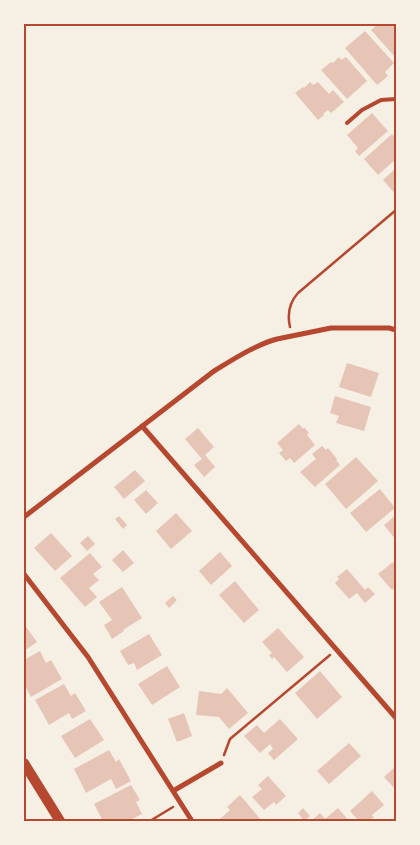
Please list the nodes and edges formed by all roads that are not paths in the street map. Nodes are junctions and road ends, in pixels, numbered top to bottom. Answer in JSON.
{"nodes":[{"id":1,"x":396,"y":100,"type":"edge"},
{"id":2,"x":347,"y":123,"type":"dead end"},
{"id":3,"x":396,"y":330,"type":"edge"},
{"id":4,"x":142,"y":426,"type":"junction"},
{"id":5,"x":24,"y":517,"type":"edge"},
{"id":6,"x":24,"y":574,"type":"edge"},
{"id":7,"x":396,"y":718,"type":"edge"},
{"id":8,"x":24,"y":763,"type":"edge"},
{"id":9,"x":221,"y":763,"type":"road end"},
{"id":10,"x":173,"y":791,"type":"junction"},
{"id":11,"x":60,"y":821,"type":"edge"},
{"id":12,"x":192,"y":821,"type":"edge"}],
"edges":[{"from":1,"to":2,"type":"lane"},
{"from":3,"to":4,"type":"street"},
{"from":4,"to":5,"type":"street"},
{"from":4,"to":7,"type":"street"},
{"from":6,"to":10,"type":"street"},
{"from":8,"to":11,"type":"main road"},
{"from":9,"to":10,"type":"street"},
{"from":10,"to":12,"type":"street"}]}
